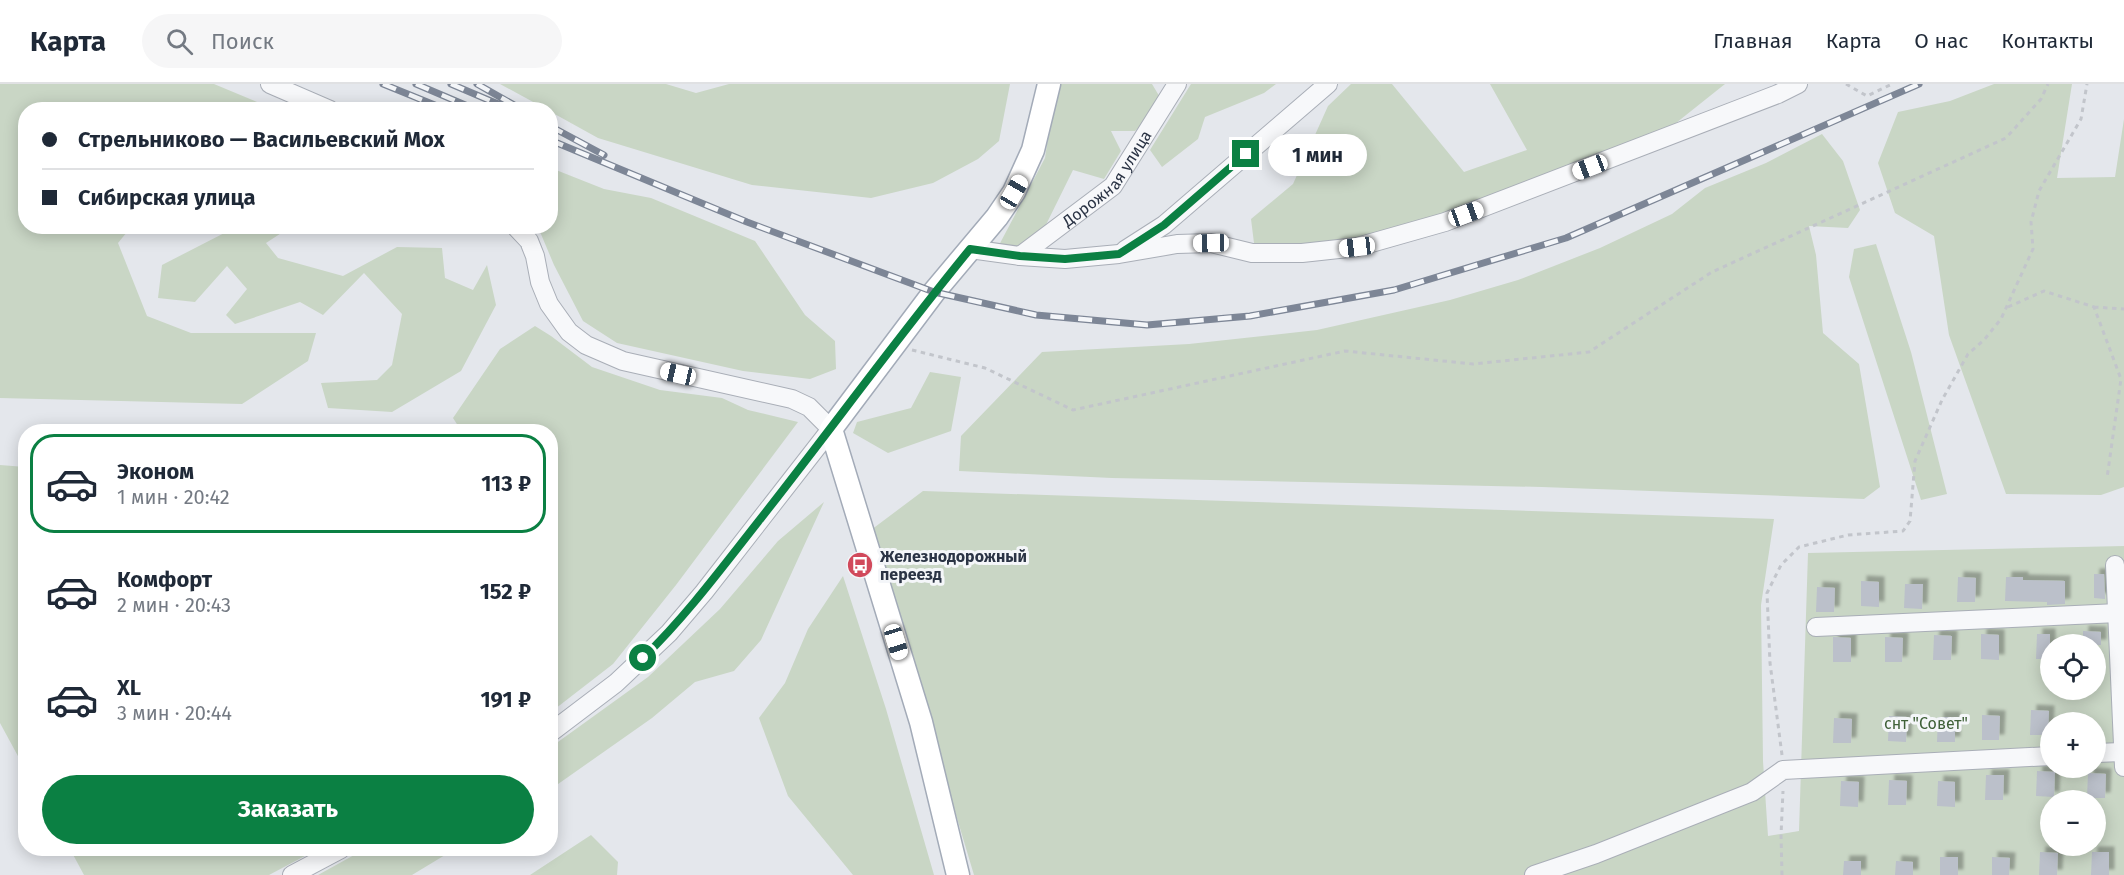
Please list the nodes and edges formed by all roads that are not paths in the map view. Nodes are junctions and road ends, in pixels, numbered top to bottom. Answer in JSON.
{"nodes":[{"id":1,"x":270,"y":84,"type":"edge"},
{"id":2,"x":1049,"y":84,"type":"edge"},
{"id":3,"x":1177,"y":84,"type":"edge"},
{"id":4,"x":1328,"y":84,"type":"edge"},
{"id":5,"x":1798,"y":84,"type":"edge"},
{"id":6,"x":312,"y":102,"type":"edge"},
{"id":7,"x":522,"y":234,"type":"edge"},
{"id":8,"x":970,"y":249,"type":"junction"},
{"id":9,"x":1119,"y":254,"type":"junction"},
{"id":10,"x":1020,"y":256,"type":"junction"},
{"id":11,"x":831,"y":429,"type":"junction"},
{"id":12,"x":2115,"y":565,"type":"dead end"},
{"id":13,"x":2118,"y":614,"type":"junction"},
{"id":14,"x":1816,"y":627,"type":"dead end"},
{"id":15,"x":558,"y":727,"type":"edge"},
{"id":16,"x":2106,"y":755,"type":"edge"},
{"id":17,"x":2040,"y":757,"type":"edge"},
{"id":18,"x":2123,"y":759,"type":"edge"},
{"id":19,"x":327,"y":856,"type":"edge"},
{"id":20,"x":292,"y":875,"type":"edge"},
{"id":21,"x":958,"y":875,"type":"edge"},
{"id":22,"x":1534,"y":875,"type":"edge"}],
"edges":[{"from":1,"to":6,"type":"street"},
{"from":2,"to":8,"type":"main road"},
{"from":3,"to":10,"type":"street","name":"Дорожная улица"},
{"from":4,"to":9,"type":"street"},
{"from":5,"to":9,"type":"street"},
{"from":7,"to":11,"type":"street"},
{"from":8,"to":10,"type":"street"},
{"from":8,"to":11,"type":"main road"},
{"from":9,"to":10,"type":"street"},
{"from":11,"to":15,"type":"street"},
{"from":11,"to":21,"type":"main road"},
{"from":12,"to":13,"type":"street"},
{"from":13,"to":14,"type":"street"},
{"from":13,"to":18,"type":"street"},
{"from":16,"to":18,"type":"street"},
{"from":17,"to":22,"type":"street"},
{"from":19,"to":20,"type":"street"}]}
